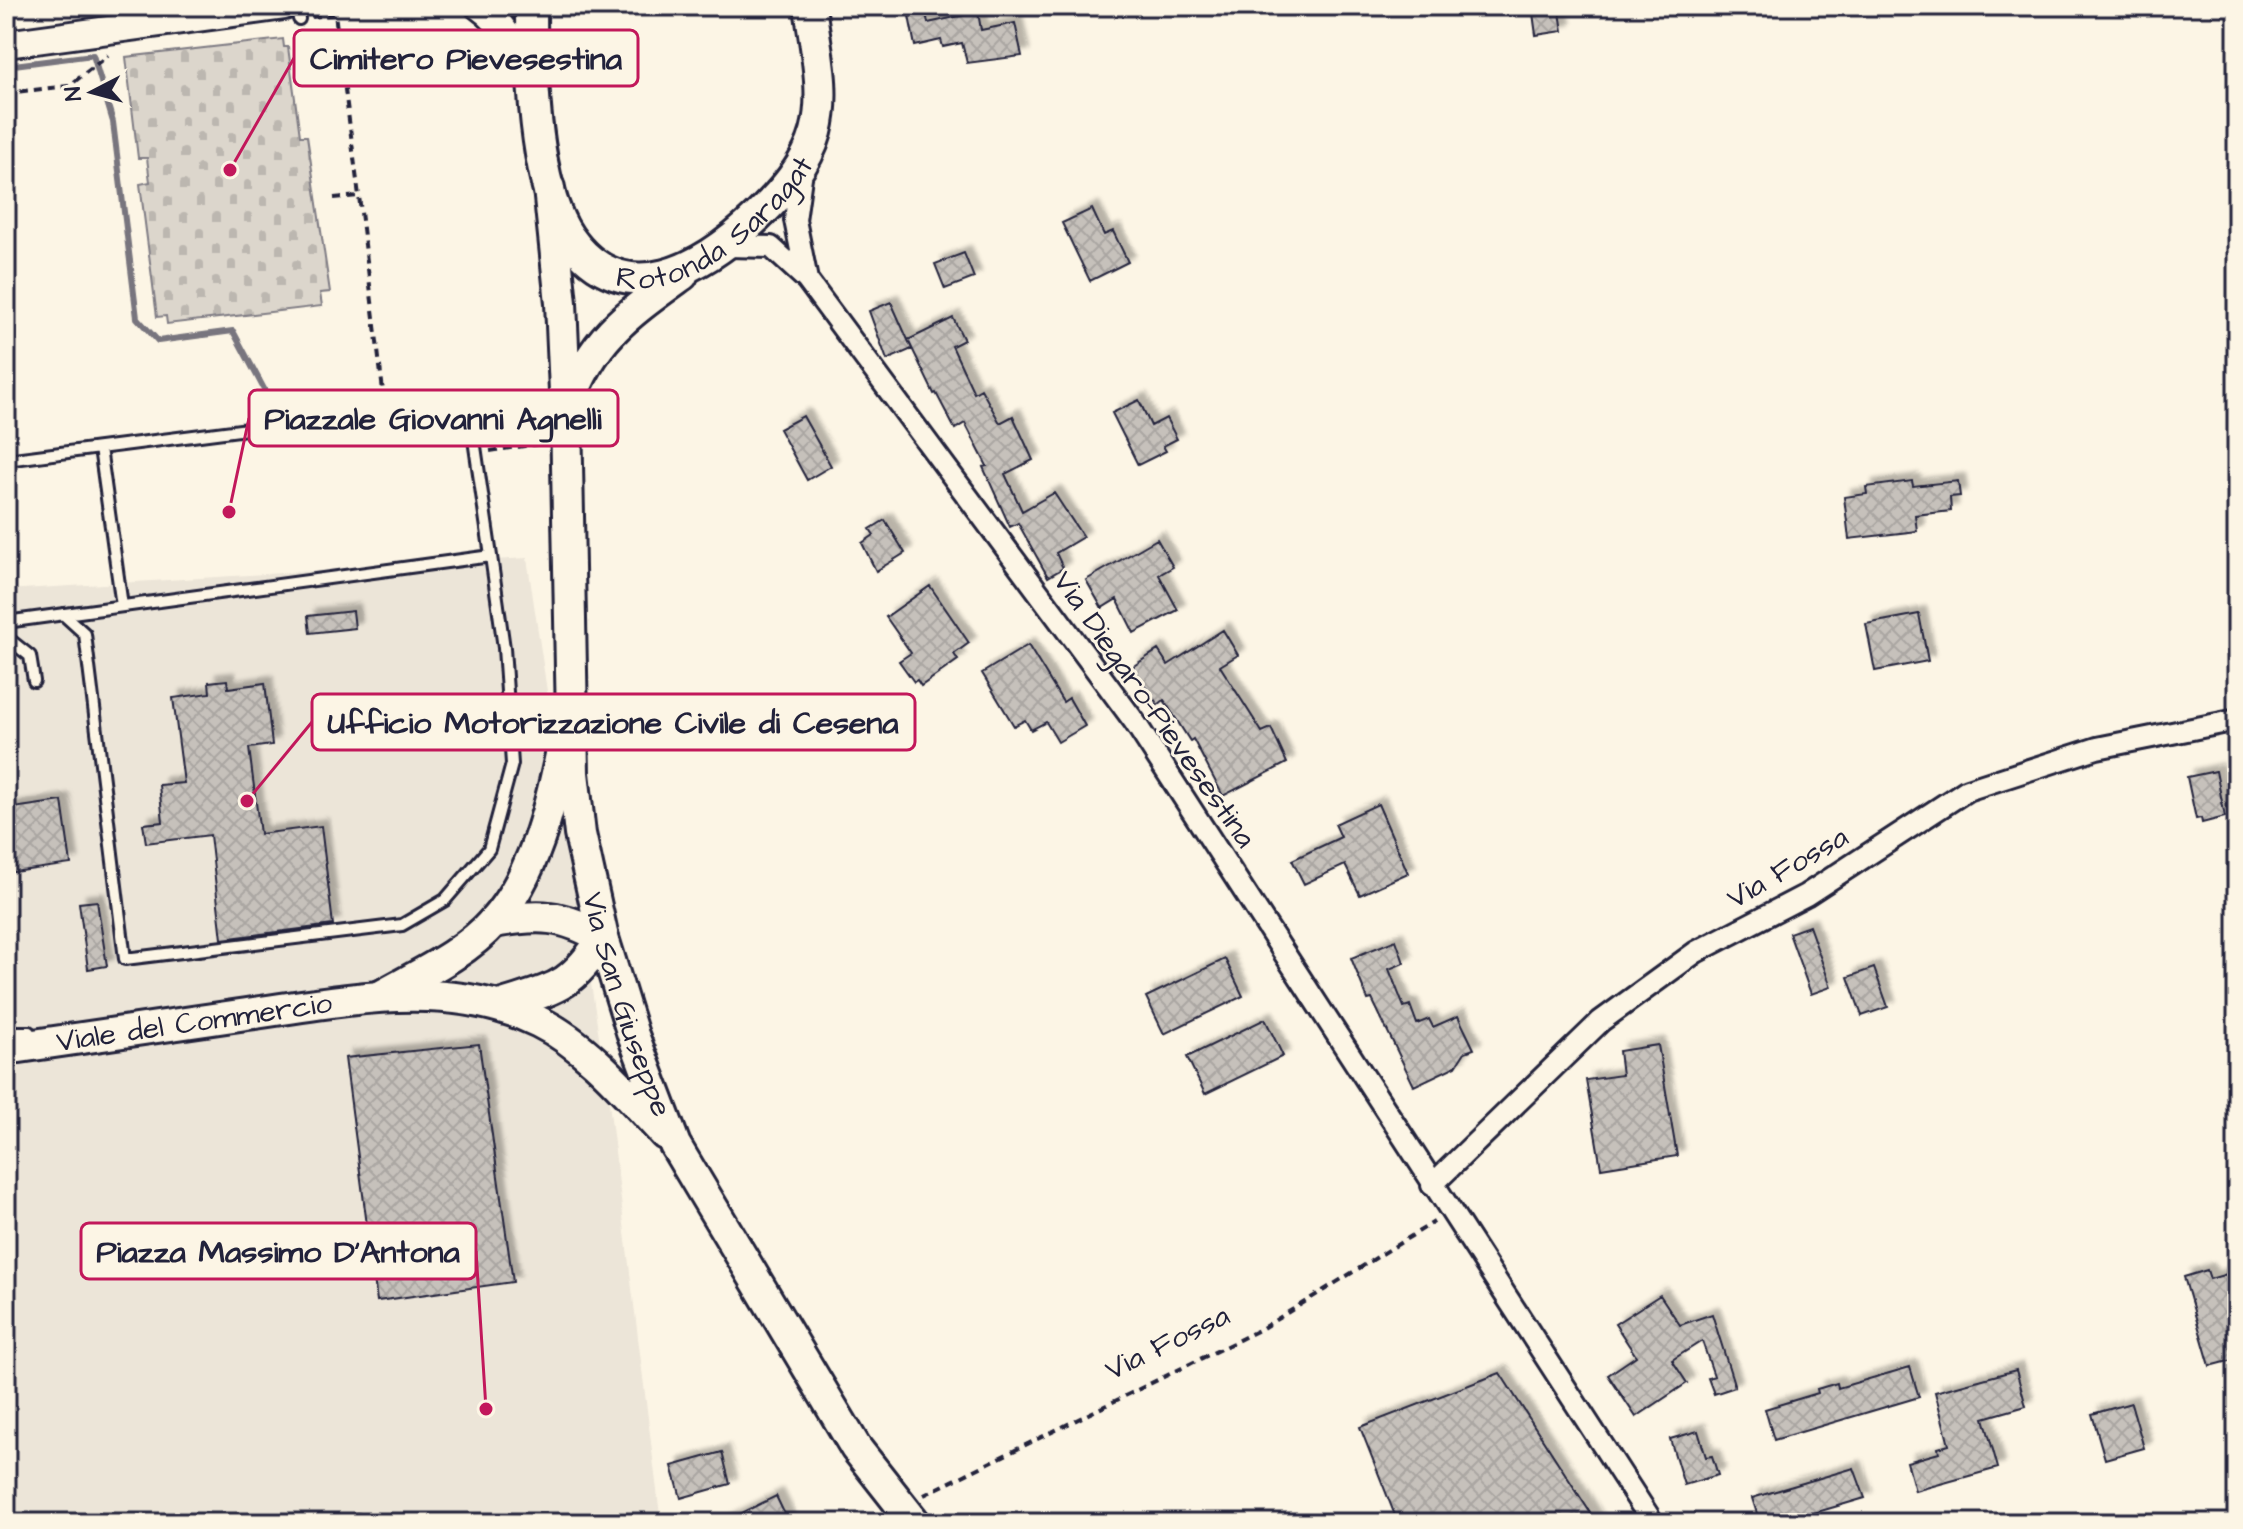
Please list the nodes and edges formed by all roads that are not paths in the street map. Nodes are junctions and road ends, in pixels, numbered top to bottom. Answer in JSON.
{"nodes":[{"id":1,"x":297,"y":6,"type":"edge"},
{"id":2,"x":479,"y":6,"type":"edge"},
{"id":3,"x":531,"y":6,"type":"edge"},
{"id":4,"x":810,"y":6,"type":"edge"},
{"id":5,"x":819,"y":6,"type":"edge"},
{"id":6,"x":291,"y":13,"type":"edge"},
{"id":7,"x":814,"y":38,"type":"junction"},
{"id":8,"x":6,"y":44,"type":"edge"},
{"id":9,"x":532,"y":83,"type":"junction"},
{"id":10,"x":803,"y":162,"type":"junction"},
{"id":11,"x":549,"y":188,"type":"junction"},
{"id":12,"x":728,"y":246,"type":"junction"},
{"id":13,"x":689,"y":270,"type":"junction"},
{"id":14,"x":807,"y":280,"type":"junction"},
{"id":15,"x":566,"y":413,"type":"junction"},
{"id":16,"x":100,"y":448,"type":"junction"},
{"id":17,"x":6,"y":460,"type":"edge"},
{"id":18,"x":491,"y":556,"type":"junction"},
{"id":19,"x":122,"y":606,"type":"junction"},
{"id":20,"x":63,"y":614,"type":"junction"},
{"id":21,"x":6,"y":622,"type":"edge"},
{"id":22,"x":6,"y":637,"type":"edge"},
{"id":23,"x":34,"y":681,"type":"dead end"},
{"id":24,"x":570,"y":706,"type":"junction"},
{"id":25,"x":2237,"y":720,"type":"edge"},
{"id":26,"x":493,"y":922,"type":"junction"},
{"id":27,"x":603,"y":938,"type":"junction"},
{"id":28,"x":381,"y":996,"type":"junction"},
{"id":29,"x":500,"y":1006,"type":"junction"},
{"id":30,"x":119,"y":1031,"type":"junction"},
{"id":31,"x":6,"y":1032,"type":"edge"},
{"id":32,"x":6,"y":1049,"type":"edge"},
{"id":33,"x":6,"y":1061,"type":"edge"},
{"id":34,"x":675,"y":1145,"type":"junction"},
{"id":35,"x":1432,"y":1185,"type":"junction"},
{"id":36,"x":908,"y":1515,"type":"edge"},
{"id":37,"x":1653,"y":1523,"type":"edge"}],
"edges":[{"from":1,"to":6,"type":"lane"},
{"from":2,"to":9,"type":"street"},
{"from":3,"to":9,"type":"main road","name":"Rotonda Saragat"},
{"from":4,"to":7,"type":"main road","name":"Rotonda Saragat"},
{"from":5,"to":7,"type":"main road"},
{"from":6,"to":8,"type":"street"},
{"from":7,"to":10,"type":"main road","name":"Rotonda Saragat"},
{"from":9,"to":11,"type":"main road","name":"Rotonda Saragat"},
{"from":10,"to":12,"type":"main road","name":"Rotonda Saragat"},
{"from":10,"to":14,"type":"street","name":"Via Diegaro-Pievesestina"},
{"from":11,"to":13,"type":"main road","name":"Rotonda Saragat"},
{"from":11,"to":15,"type":"main road","name":"Via San Giuseppe"},
{"from":12,"to":13,"type":"main road","name":"Rotonda Saragat"},
{"from":12,"to":14,"type":"street","name":"Via Diegaro-Pievesestina"},
{"from":13,"to":15,"type":"main road","name":"Via San Giuseppe"},
{"from":14,"to":35,"type":"street","name":"Via Diegaro-Pievesestina"},
{"from":15,"to":24,"type":"main road","name":"Via San Giuseppe"},
{"from":16,"to":17,"type":"lane"},
{"from":16,"to":18,"type":"lane"},
{"from":16,"to":19,"type":"lane"},
{"from":18,"to":19,"type":"lane"},
{"from":18,"to":20,"type":"lane"},
{"from":19,"to":20,"type":"lane"},
{"from":20,"to":21,"type":"lane"},
{"from":22,"to":23,"type":"lane"},
{"from":24,"to":26,"type":"main road","name":"Viale del Commercio"},
{"from":24,"to":27,"type":"main road","name":"Via San Giuseppe"},
{"from":25,"to":35,"type":"street","name":"Via Fossa"},
{"from":26,"to":27,"type":"main road"},
{"from":26,"to":28,"type":"main road","name":"Viale del Commercio"},
{"from":27,"to":29,"type":"main road","name":"Viale del Commercio"},
{"from":27,"to":34,"type":"main road","name":"Via San Giuseppe"},
{"from":28,"to":29,"type":"main road","name":"Viale del Commercio"},
{"from":28,"to":30,"type":"main road","name":"Viale del Commercio"},
{"from":29,"to":34,"type":"main road","name":"Viale del Commercio"},
{"from":30,"to":31,"type":"lane"},
{"from":30,"to":32,"type":"main road","name":"Viale del Commercio"},
{"from":30,"to":33,"type":"lane"},
{"from":34,"to":36,"type":"main road","name":"Via San Giuseppe"},
{"from":35,"to":37,"type":"street","name":"Via Diegaro-Pievesestina"}]}
